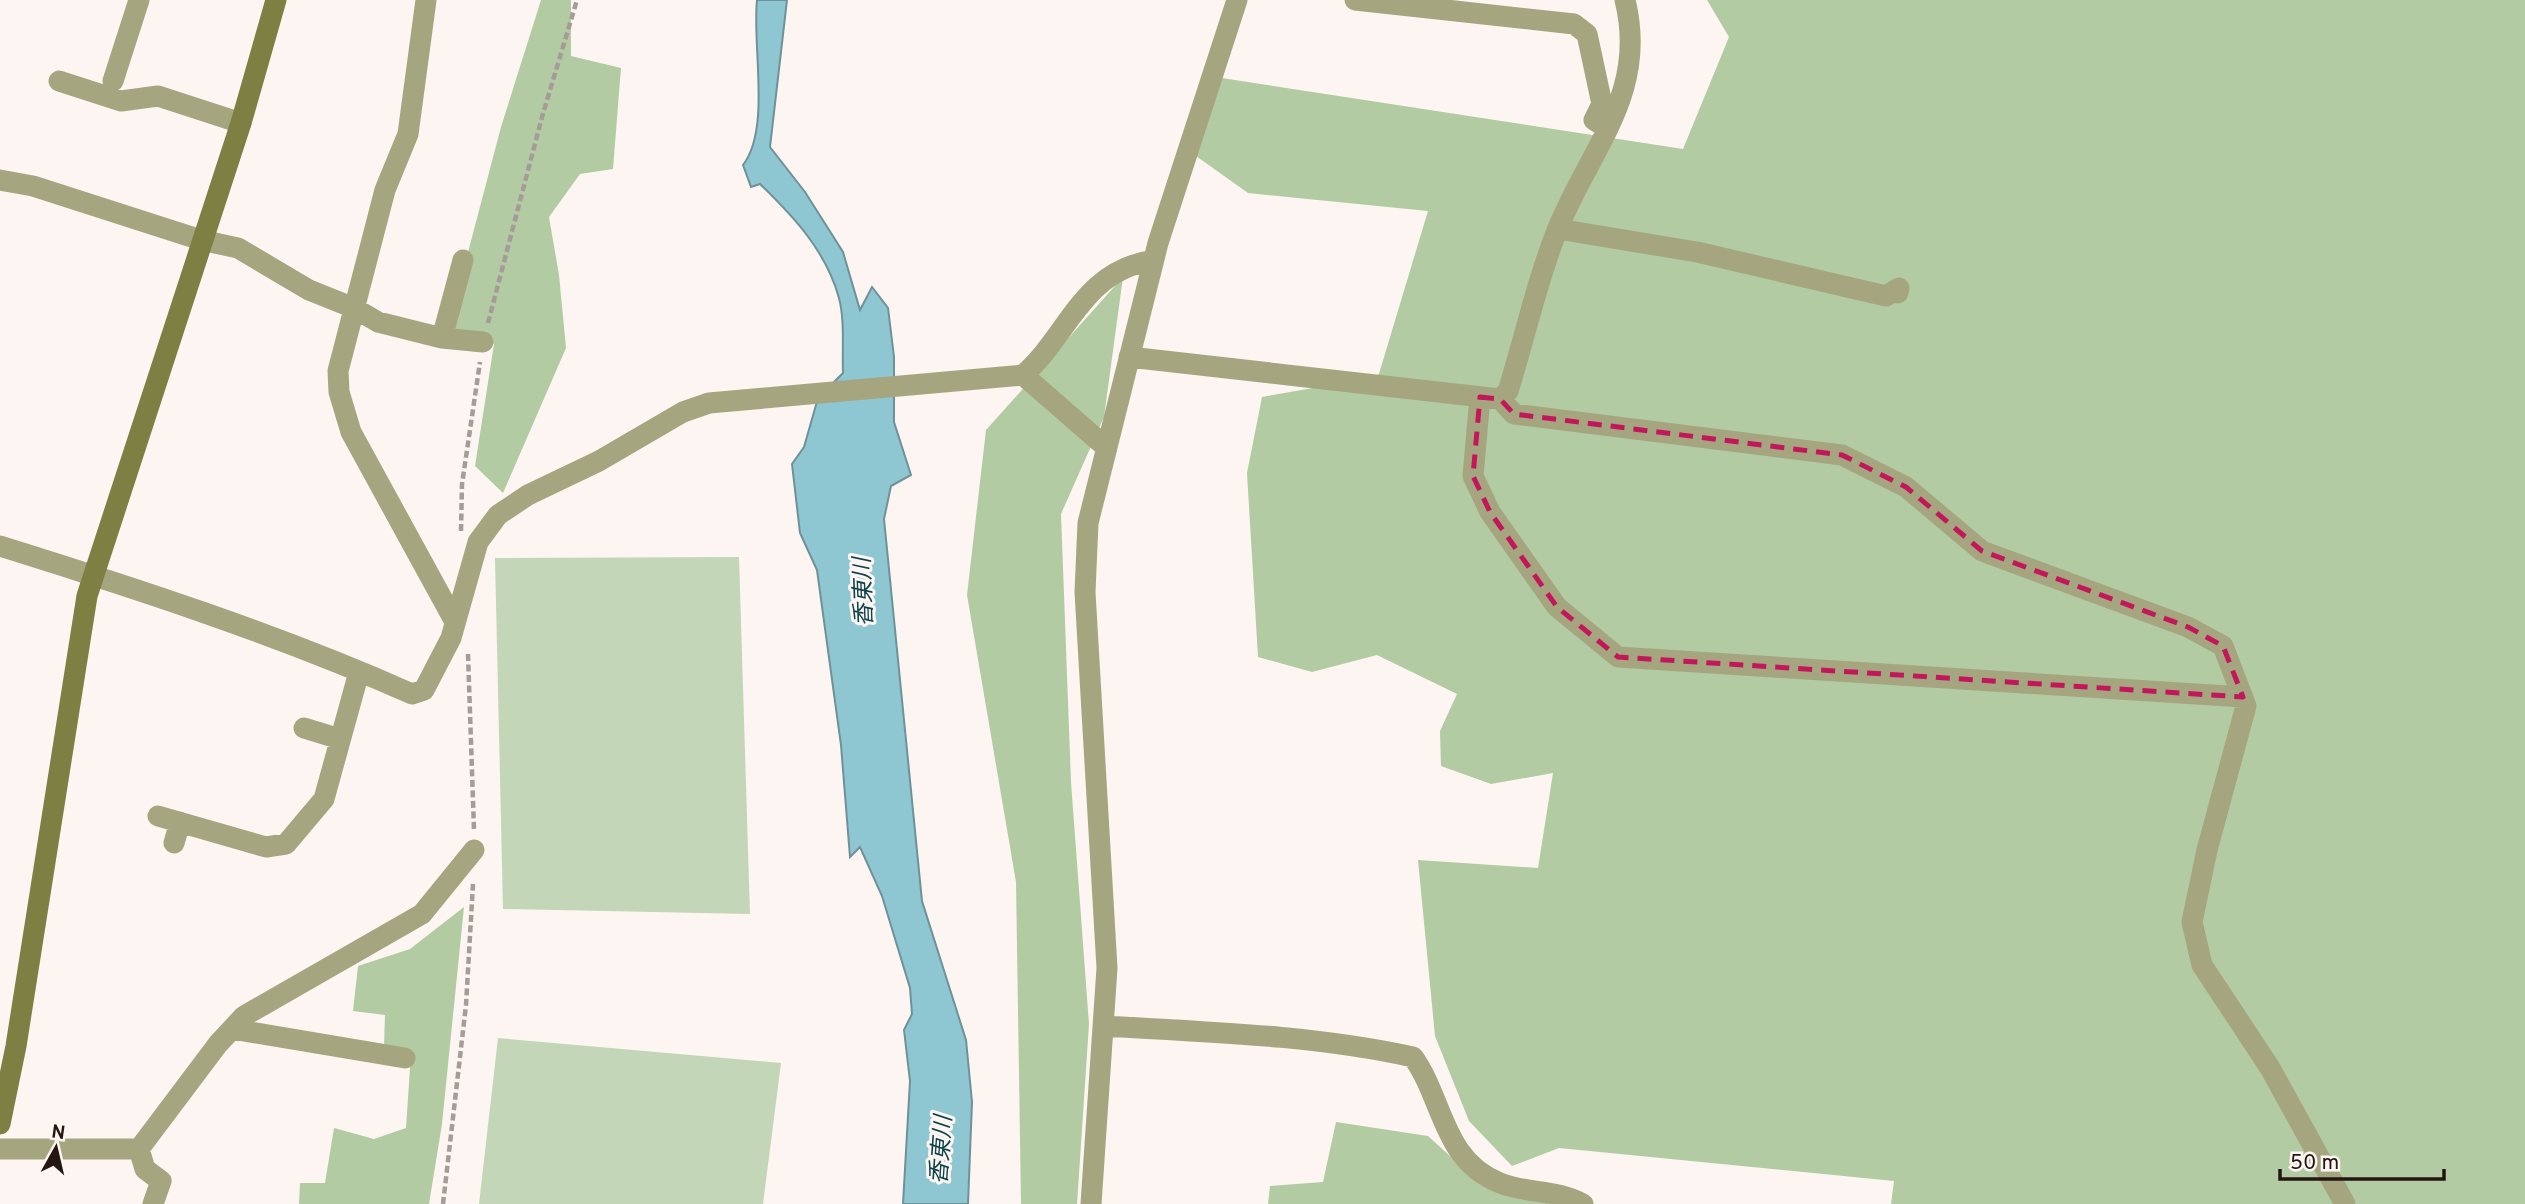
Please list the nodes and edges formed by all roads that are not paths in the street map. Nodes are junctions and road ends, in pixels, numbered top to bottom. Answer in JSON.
{"nodes":[{"id":1,"x":139,"y":0,"type":"edge"},
{"id":2,"x":276,"y":0,"type":"edge"},
{"id":3,"x":425,"y":0,"type":"edge"},
{"id":4,"x":1237,"y":0,"type":"edge"},
{"id":5,"x":1355,"y":0,"type":"edge"},
{"id":6,"x":1625,"y":0,"type":"edge"},
{"id":7,"x":59,"y":81,"type":"dead end"},
{"id":8,"x":113,"y":81,"type":"dead end"},
{"id":9,"x":241,"y":122,"type":"junction"},
{"id":10,"x":1607,"y":128,"type":"junction"},
{"id":11,"x":0,"y":180,"type":"edge"},
{"id":12,"x":1558,"y":229,"type":"junction"},
{"id":13,"x":201,"y":240,"type":"junction"},
{"id":14,"x":463,"y":260,"type":"dead end"},
{"id":15,"x":1153,"y":260,"type":"junction"},
{"id":16,"x":1898,"y":293,"type":"dead end"},
{"id":17,"x":354,"y":308,"type":"junction"},
{"id":18,"x":442,"y":338,"type":"junction"},
{"id":19,"x":483,"y":342,"type":"dead end"},
{"id":20,"x":1129,"y":357,"type":"junction"},
{"id":21,"x":1023,"y":375,"type":"junction"},
{"id":22,"x":1490,"y":398,"type":"junction"},
{"id":23,"x":1107,"y":448,"type":"junction"},
{"id":24,"x":0,"y":546,"type":"edge"},
{"id":25,"x":93,"y":575,"type":"junction"},
{"id":26,"x":454,"y":622,"type":"junction"},
{"id":27,"x":359,"y":672,"type":"junction"},
{"id":28,"x":2243,"y":697,"type":"junction"},
{"id":29,"x":304,"y":728,"type":"dead end"},
{"id":30,"x":340,"y":739,"type":"junction"},
{"id":31,"x":158,"y":816,"type":"dead end"},
{"id":32,"x":474,"y":850,"type":"dead end"},
{"id":33,"x":1104,"y":1026,"type":"junction"},
{"id":34,"x":232,"y":1029,"type":"junction"},
{"id":35,"x":405,"y":1058,"type":"dead end"},
{"id":36,"x":0,"y":1124,"type":"edge"},
{"id":37,"x":0,"y":1149,"type":"edge"},
{"id":38,"x":139,"y":1149,"type":"junction"},
{"id":39,"x":153,"y":1204,"type":"edge"},
{"id":40,"x":1091,"y":1204,"type":"edge"},
{"id":41,"x":1583,"y":1204,"type":"edge"},
{"id":42,"x":2345,"y":1204,"type":"edge"}],
"edges":[{"from":1,"to":8,"type":"street"},
{"from":2,"to":9,"type":"street"},
{"from":3,"to":17,"type":"street"},
{"from":4,"to":15,"type":"street"},
{"from":5,"to":10,"type":"street"},
{"from":6,"to":10,"type":"street"},
{"from":7,"to":9,"type":"street"},
{"from":9,"to":13,"type":"street"},
{"from":10,"to":12,"type":"street"},
{"from":11,"to":13,"type":"street"},
{"from":12,"to":16,"type":"street"},
{"from":12,"to":22,"type":"street"},
{"from":13,"to":17,"type":"street"},
{"from":13,"to":25,"type":"street"},
{"from":14,"to":18,"type":"street"},
{"from":15,"to":20,"type":"street"},
{"from":15,"to":21,"type":"street"},
{"from":17,"to":18,"type":"street"},
{"from":17,"to":26,"type":"street"},
{"from":18,"to":19,"type":"street"},
{"from":20,"to":22,"type":"street"},
{"from":20,"to":23,"type":"street"},
{"from":21,"to":23,"type":"street"},
{"from":21,"to":26,"type":"street"},
{"from":22,"to":28,"type":"street"},
{"from":22,"to":28,"type":"street"},
{"from":23,"to":33,"type":"street"},
{"from":24,"to":25,"type":"street"},
{"from":25,"to":27,"type":"street"},
{"from":25,"to":36,"type":"street"},
{"from":26,"to":27,"type":"street"},
{"from":27,"to":30,"type":"street"},
{"from":28,"to":42,"type":"street"},
{"from":29,"to":30,"type":"street"},
{"from":30,"to":31,"type":"street"},
{"from":32,"to":34,"type":"street"},
{"from":33,"to":40,"type":"street"},
{"from":33,"to":41,"type":"street"},
{"from":34,"to":35,"type":"street"},
{"from":34,"to":38,"type":"street"},
{"from":37,"to":38,"type":"street"},
{"from":38,"to":39,"type":"street"}]}
